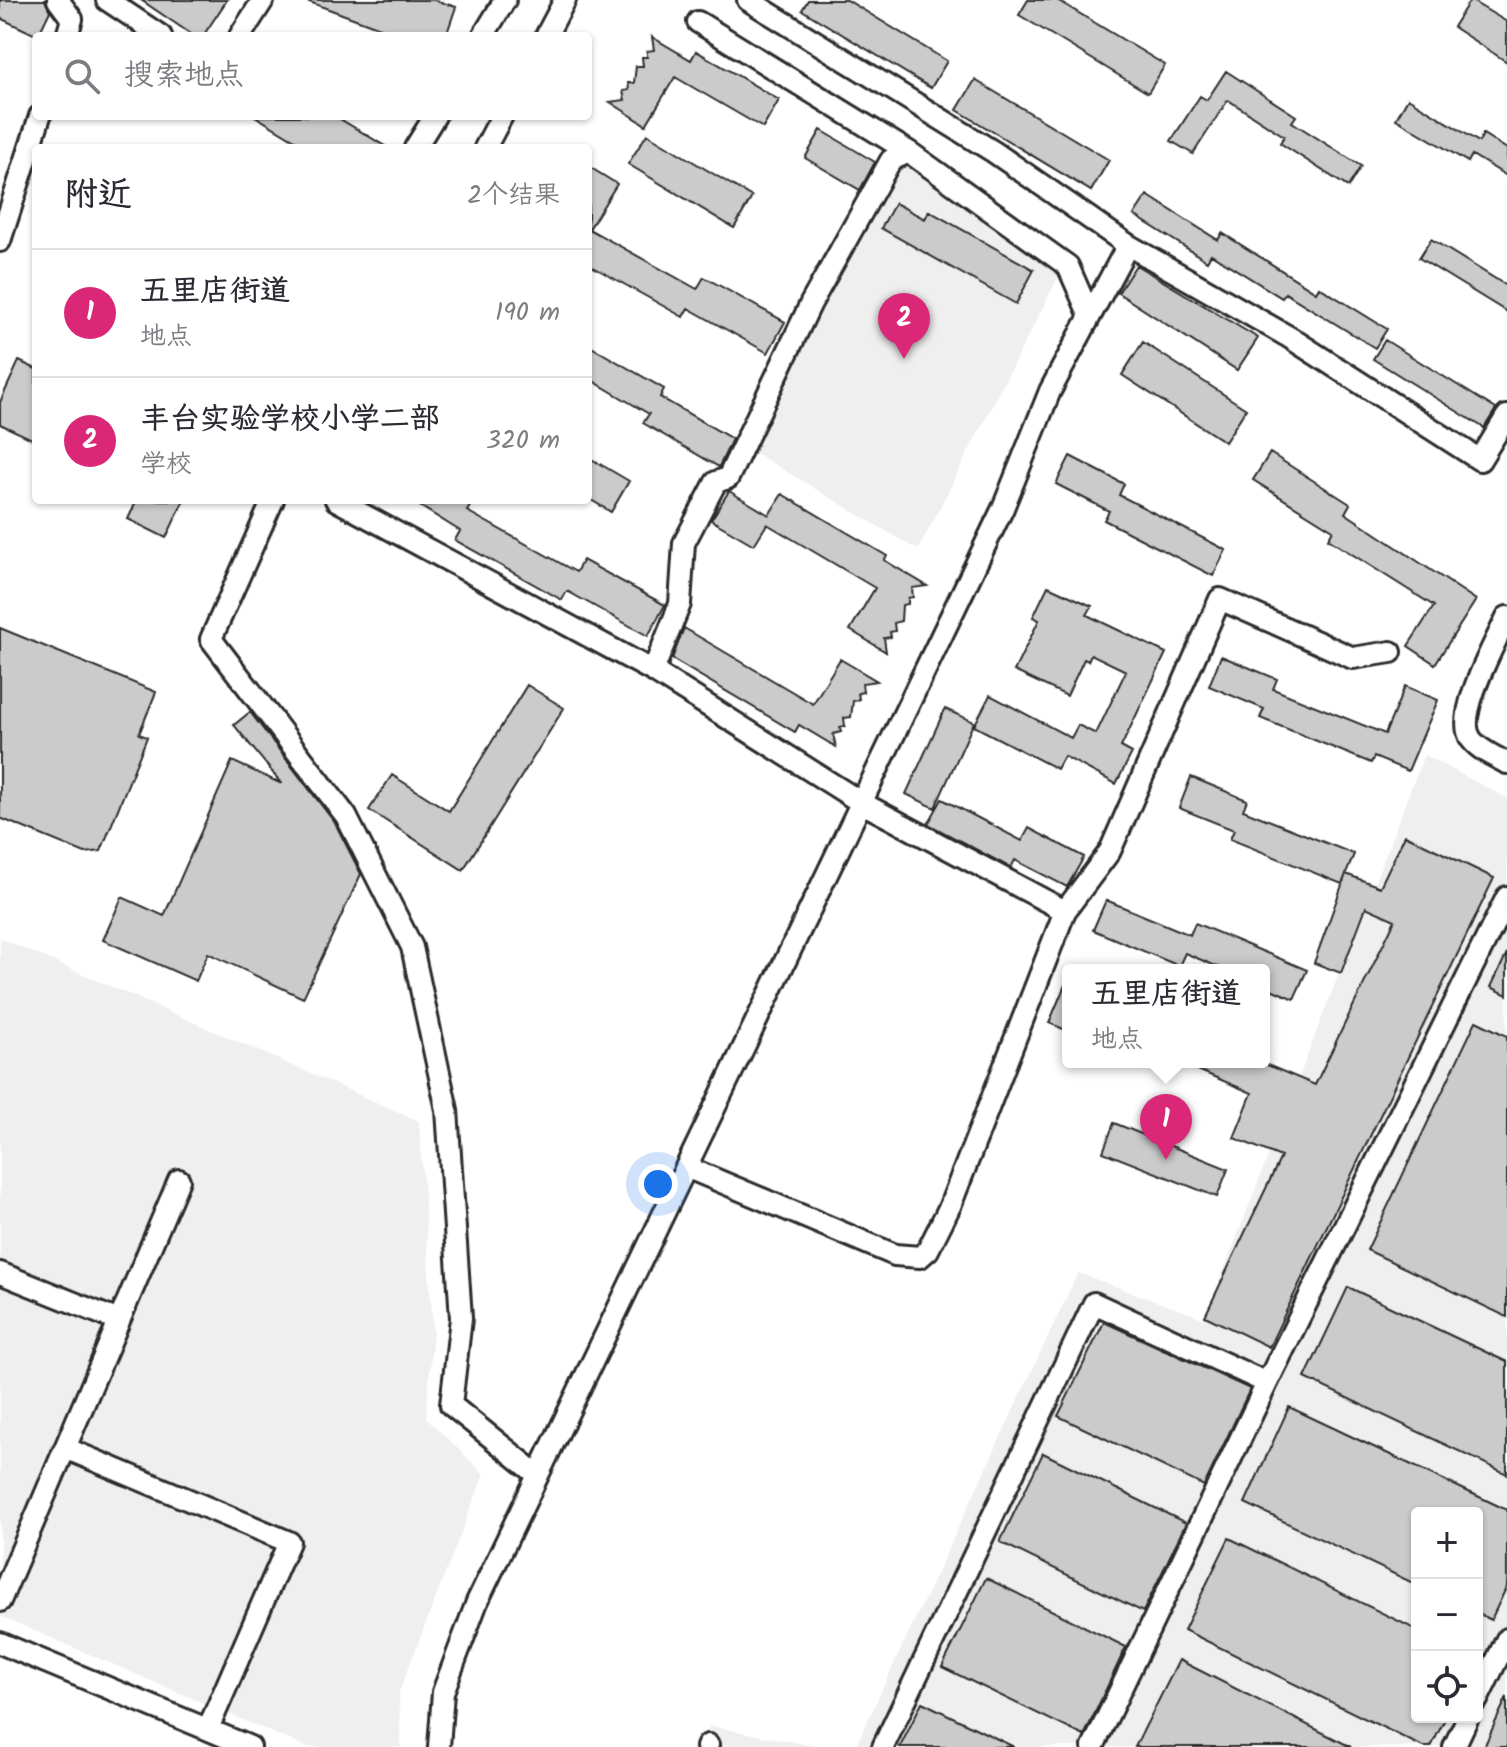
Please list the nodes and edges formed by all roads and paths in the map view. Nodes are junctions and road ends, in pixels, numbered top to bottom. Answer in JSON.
{"nodes":[{"id":1,"x":58,"y":0,"type":"edge"},
{"id":2,"x":107,"y":0,"type":"edge"},
{"id":3,"x":263,"y":0,"type":"edge"},
{"id":4,"x":505,"y":0,"type":"edge"},
{"id":5,"x":565,"y":0,"type":"edge"},
{"id":6,"x":748,"y":0,"type":"edge"},
{"id":7,"x":698,"y":22,"type":"dead end"},
{"id":8,"x":68,"y":32,"type":"edge"},
{"id":9,"x":155,"y":32,"type":"edge"},
{"id":10,"x":243,"y":32,"type":"edge"},
{"id":11,"x":485,"y":32,"type":"edge"},
{"id":12,"x":548,"y":32,"type":"edge"},
{"id":13,"x":38,"y":120,"type":"edge"},
{"id":14,"x":432,"y":120,"type":"edge"},
{"id":15,"x":500,"y":120,"type":"edge"},
{"id":16,"x":418,"y":144,"type":"edge"},
{"id":17,"x":487,"y":144,"type":"edge"},
{"id":18,"x":909,"y":152,"type":"junction"},
{"id":19,"x":8,"y":185,"type":"edge"},
{"id":20,"x":0,"y":241,"type":"edge"},
{"id":21,"x":1128,"y":245,"type":"junction"},
{"id":22,"x":1090,"y":316,"type":"junction"},
{"id":23,"x":1507,"y":416,"type":"edge"},
{"id":24,"x":271,"y":504,"type":"edge"},
{"id":25,"x":346,"y":504,"type":"edge"},
{"id":26,"x":1507,"y":617,"type":"edge"},
{"id":27,"x":1391,"y":652,"type":"dead end"},
{"id":28,"x":1507,"y":667,"type":"edge"},
{"id":29,"x":653,"y":671,"type":"junction"},
{"id":30,"x":1483,"y":671,"type":"junction"},
{"id":31,"x":1507,"y":763,"type":"edge"},
{"id":32,"x":862,"y":803,"type":"junction"},
{"id":33,"x":1507,"y":897,"type":"edge"},
{"id":34,"x":1065,"y":911,"type":"junction"},
{"id":35,"x":686,"y":1167,"type":"junction"},
{"id":36,"x":179,"y":1180,"type":"dead end"},
{"id":37,"x":0,"y":1273,"type":"edge"},
{"id":38,"x":119,"y":1321,"type":"junction"},
{"id":39,"x":1267,"y":1383,"type":"junction"},
{"id":40,"x":65,"y":1448,"type":"junction"},
{"id":41,"x":538,"y":1475,"type":"junction"},
{"id":42,"x":0,"y":1601,"type":"edge"},
{"id":43,"x":1507,"y":1639,"type":"edge"},
{"id":44,"x":0,"y":1643,"type":"edge"},
{"id":45,"x":1483,"y":1688,"type":"edge"},
{"id":46,"x":1465,"y":1723,"type":"edge"},
{"id":47,"x":208,"y":1729,"type":"junction"},
{"id":48,"x":250,"y":1747,"type":"edge"},
{"id":49,"x":439,"y":1747,"type":"edge"},
{"id":50,"x":883,"y":1747,"type":"edge"},
{"id":51,"x":1093,"y":1747,"type":"edge"},
{"id":52,"x":1454,"y":1747,"type":"edge"}],
"edges":[{"from":1,"to":8,"type":"street"},
{"from":2,"to":9,"type":"street"},
{"from":3,"to":10,"type":"street"},
{"from":4,"to":11,"type":"street"},
{"from":5,"to":12,"type":"street"},
{"from":6,"to":21,"type":"street"},
{"from":7,"to":18,"type":"street"},
{"from":13,"to":19,"type":"street"},
{"from":14,"to":16,"type":"street"},
{"from":15,"to":17,"type":"street"},
{"from":18,"to":22,"type":"street"},
{"from":18,"to":29,"type":"street"},
{"from":19,"to":20,"type":"street"},
{"from":21,"to":22,"type":"street"},
{"from":21,"to":23,"type":"street"},
{"from":22,"to":32,"type":"street"},
{"from":24,"to":41,"type":"street"},
{"from":25,"to":29,"type":"street"},
{"from":26,"to":30,"type":"street"},
{"from":27,"to":34,"type":"street"},
{"from":28,"to":30,"type":"street"},
{"from":29,"to":32,"type":"street"},
{"from":30,"to":31,"type":"street"},
{"from":32,"to":34,"type":"street"},
{"from":32,"to":35,"type":"street"},
{"from":33,"to":39,"type":"street"},
{"from":34,"to":35,"type":"street"},
{"from":35,"to":41,"type":"street"},
{"from":36,"to":38,"type":"street"},
{"from":37,"to":38,"type":"street"},
{"from":38,"to":40,"type":"street"},
{"from":39,"to":50,"type":"street"},
{"from":39,"to":51,"type":"street"},
{"from":40,"to":42,"type":"street"},
{"from":40,"to":47,"type":"street"},
{"from":41,"to":49,"type":"street"},
{"from":43,"to":45,"type":"street"},
{"from":44,"to":47,"type":"street"},
{"from":46,"to":52,"type":"street"},
{"from":47,"to":48,"type":"street"}]}
